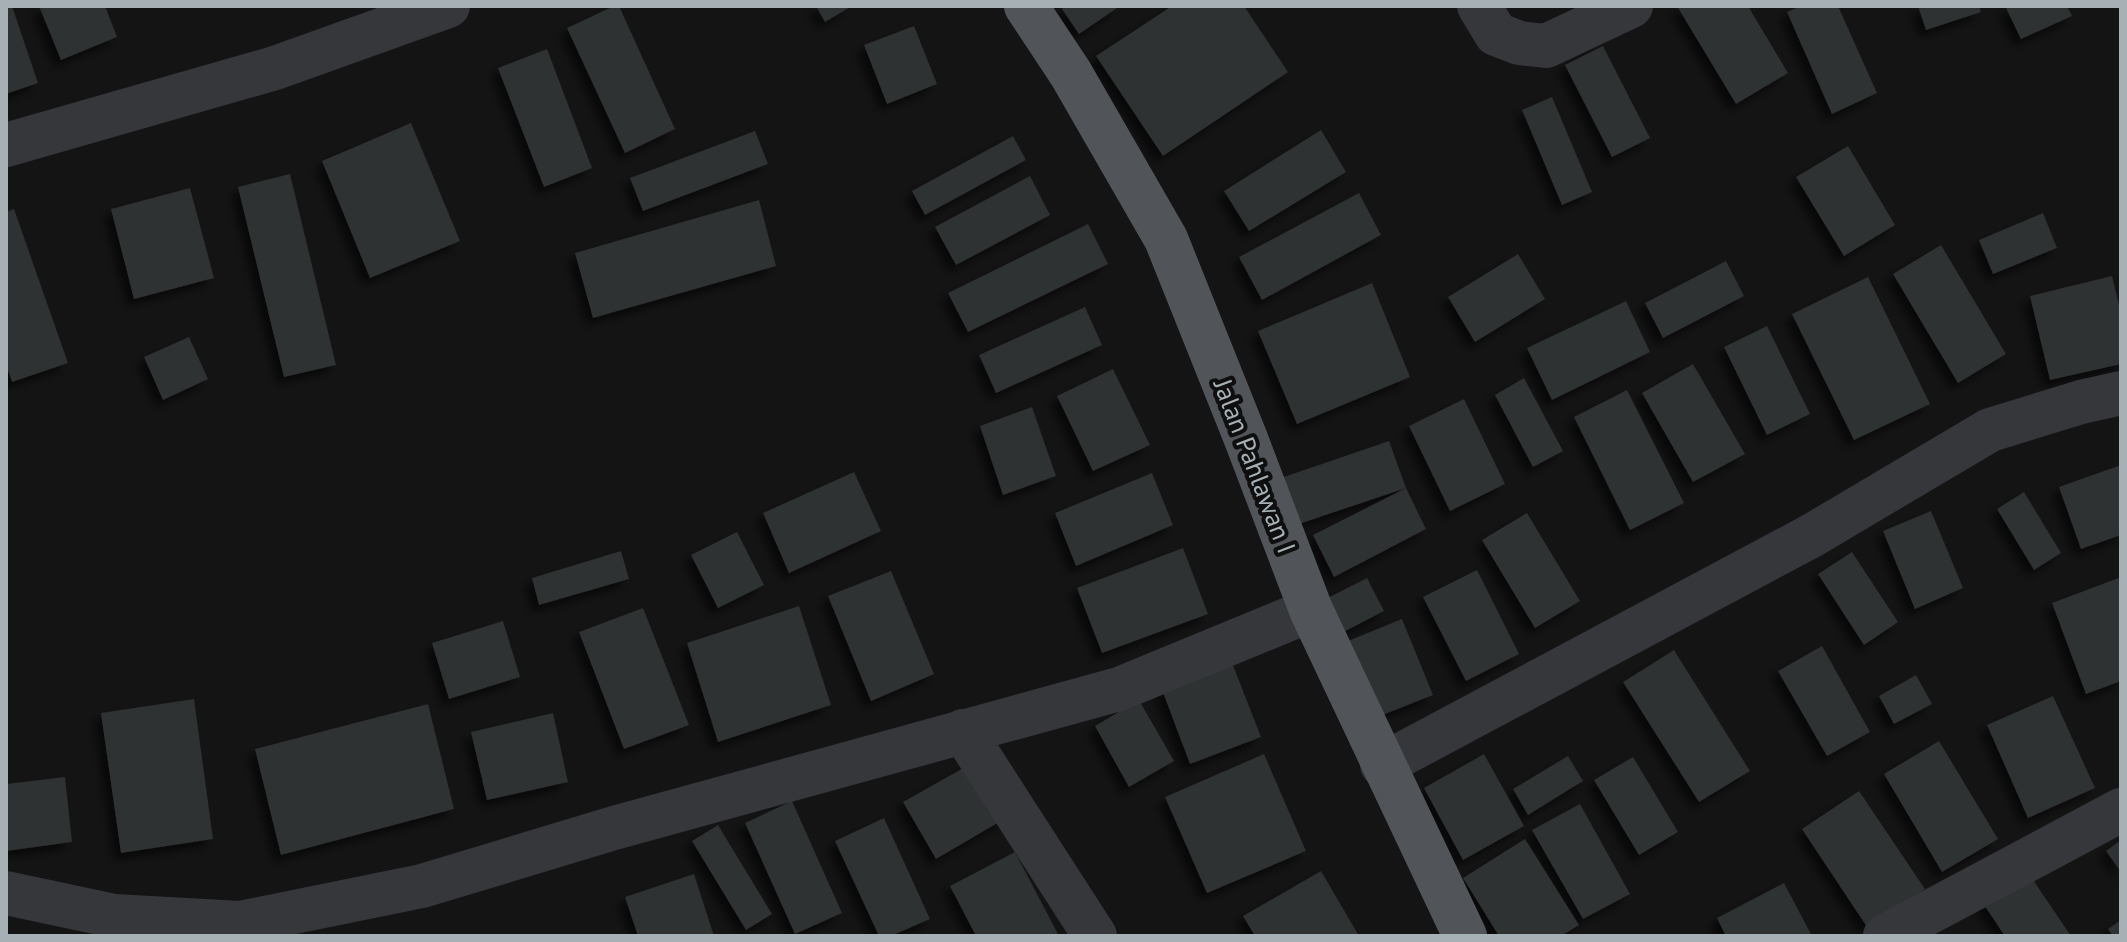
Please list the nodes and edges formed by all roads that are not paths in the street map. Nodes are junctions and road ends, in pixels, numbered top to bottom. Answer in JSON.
{"nodes":[{"id":1,"x":448,"y":6,"type":"edge"},
{"id":2,"x":1026,"y":6,"type":"edge"},
{"id":3,"x":1479,"y":6,"type":"edge"},
{"id":4,"x":1631,"y":6,"type":"edge"},
{"id":5,"x":6,"y":145,"type":"edge"},
{"id":6,"x":2121,"y":393,"type":"edge"},
{"id":7,"x":1311,"y":610,"type":"junction"},
{"id":8,"x":972,"y":728,"type":"junction"},
{"id":9,"x":1382,"y":765,"type":"junction"},
{"id":10,"x":2121,"y":810,"type":"edge"},
{"id":11,"x":6,"y":893,"type":"edge"},
{"id":12,"x":1095,"y":936,"type":"edge"},
{"id":13,"x":1465,"y":936,"type":"edge"},
{"id":14,"x":1885,"y":936,"type":"edge"}],
"edges":[{"from":1,"to":5,"type":"street"},
{"from":2,"to":7,"type":"main road","name":"Jalan Pahlawan I"},
{"from":3,"to":4,"type":"street"},
{"from":6,"to":9,"type":"street"},
{"from":7,"to":8,"type":"street"},
{"from":7,"to":9,"type":"main road","name":"Jalan Pahlawan I"},
{"from":8,"to":11,"type":"street"},
{"from":8,"to":12,"type":"street"},
{"from":9,"to":13,"type":"main road","name":"Jalan Pahlawan I"},
{"from":10,"to":14,"type":"street"}]}
